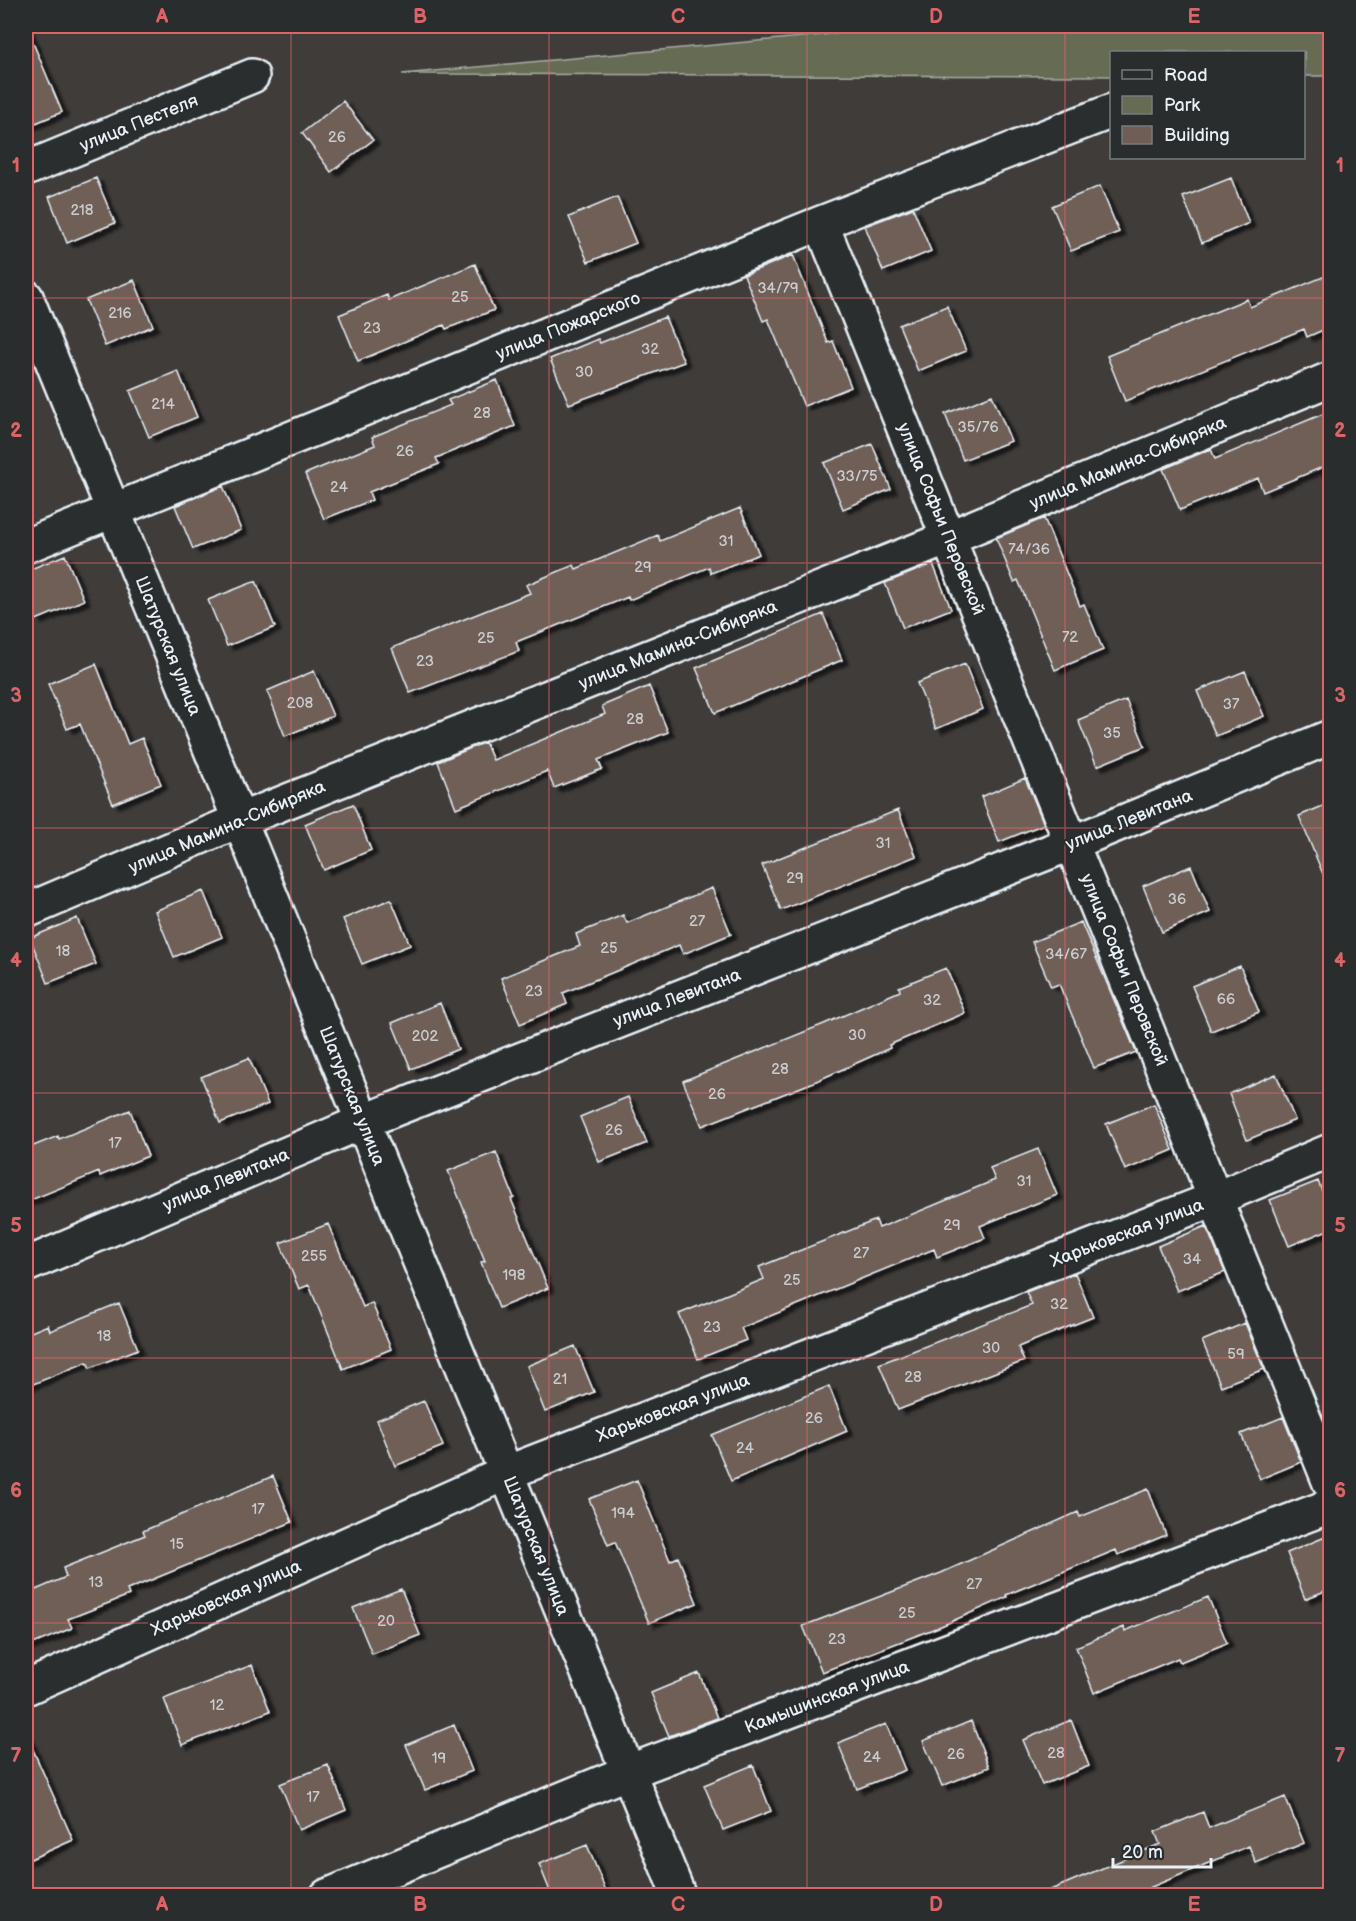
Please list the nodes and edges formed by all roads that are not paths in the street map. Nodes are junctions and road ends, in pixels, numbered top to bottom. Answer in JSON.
{"nodes":[{"id":1,"x":252,"y":76,"type":"dead end"},
{"id":2,"x":1110,"y":112,"type":"edge"},
{"id":3,"x":26,"y":169,"type":"edge"},
{"id":4,"x":821,"y":223,"type":"junction"},
{"id":5,"x":26,"y":297,"type":"edge"},
{"id":6,"x":1330,"y":379,"type":"edge"},
{"id":7,"x":113,"y":511,"type":"junction"},
{"id":8,"x":948,"y":538,"type":"junction"},
{"id":9,"x":26,"y":546,"type":"edge"},
{"id":10,"x":1330,"y":737,"type":"edge"},
{"id":11,"x":240,"y":820,"type":"junction"},
{"id":12,"x":1072,"y":843,"type":"junction"},
{"id":13,"x":26,"y":912,"type":"edge"},
{"id":14,"x":363,"y":1122,"type":"junction"},
{"id":15,"x":1330,"y":1150,"type":"edge"},
{"id":16,"x":1217,"y":1198,"type":"junction"},
{"id":17,"x":26,"y":1265,"type":"edge"},
{"id":18,"x":506,"y":1473,"type":"junction"},
{"id":19,"x":1330,"y":1483,"type":"edge"},
{"id":20,"x":1330,"y":1506,"type":"edge"},
{"id":21,"x":26,"y":1688,"type":"edge"},
{"id":22,"x":628,"y":1772,"type":"junction"},
{"id":23,"x":327,"y":1896,"type":"edge"},
{"id":24,"x":679,"y":1896,"type":"edge"}],
"edges":[{"from":1,"to":3,"type":"street","name":"улица Пестеля"},
{"from":2,"to":4,"type":"street","name":"улица Пожарского"},
{"from":4,"to":7,"type":"street","name":"улица Пожарского"},
{"from":4,"to":8,"type":"street","name":"улица Софьи Перовской"},
{"from":5,"to":7,"type":"street","name":"Шатурская улица"},
{"from":6,"to":8,"type":"street","name":"улица Мамина-Сибиряка"},
{"from":7,"to":9,"type":"street","name":"улица Пожарского"},
{"from":7,"to":11,"type":"street","name":"Шатурская улица"},
{"from":8,"to":11,"type":"street","name":"улица Мамина-Сибиряка"},
{"from":8,"to":12,"type":"street","name":"улица Софьи Перовской"},
{"from":10,"to":12,"type":"street","name":"улица Левитана"},
{"from":11,"to":13,"type":"street","name":"улица Мамина-Сибиряка"},
{"from":11,"to":14,"type":"street","name":"Шатурская улица"},
{"from":12,"to":14,"type":"street","name":"улица Левитана"},
{"from":12,"to":16,"type":"street","name":"улица Софьи Перовской"},
{"from":14,"to":17,"type":"street","name":"улица Левитана"},
{"from":14,"to":18,"type":"street","name":"Шатурская улица"},
{"from":15,"to":16,"type":"street","name":"Харьковская улица"},
{"from":16,"to":18,"type":"street","name":"Харьковская улица"},
{"from":16,"to":19,"type":"street","name":"улица Софьи Перовской"},
{"from":18,"to":21,"type":"street","name":"Харьковская улица"},
{"from":18,"to":22,"type":"street","name":"Шатурская улица"},
{"from":20,"to":22,"type":"street","name":"Камышинская улица"},
{"from":22,"to":23,"type":"street","name":"Камышинская улица"},
{"from":22,"to":24,"type":"street","name":"Шатурская улица"}]}
